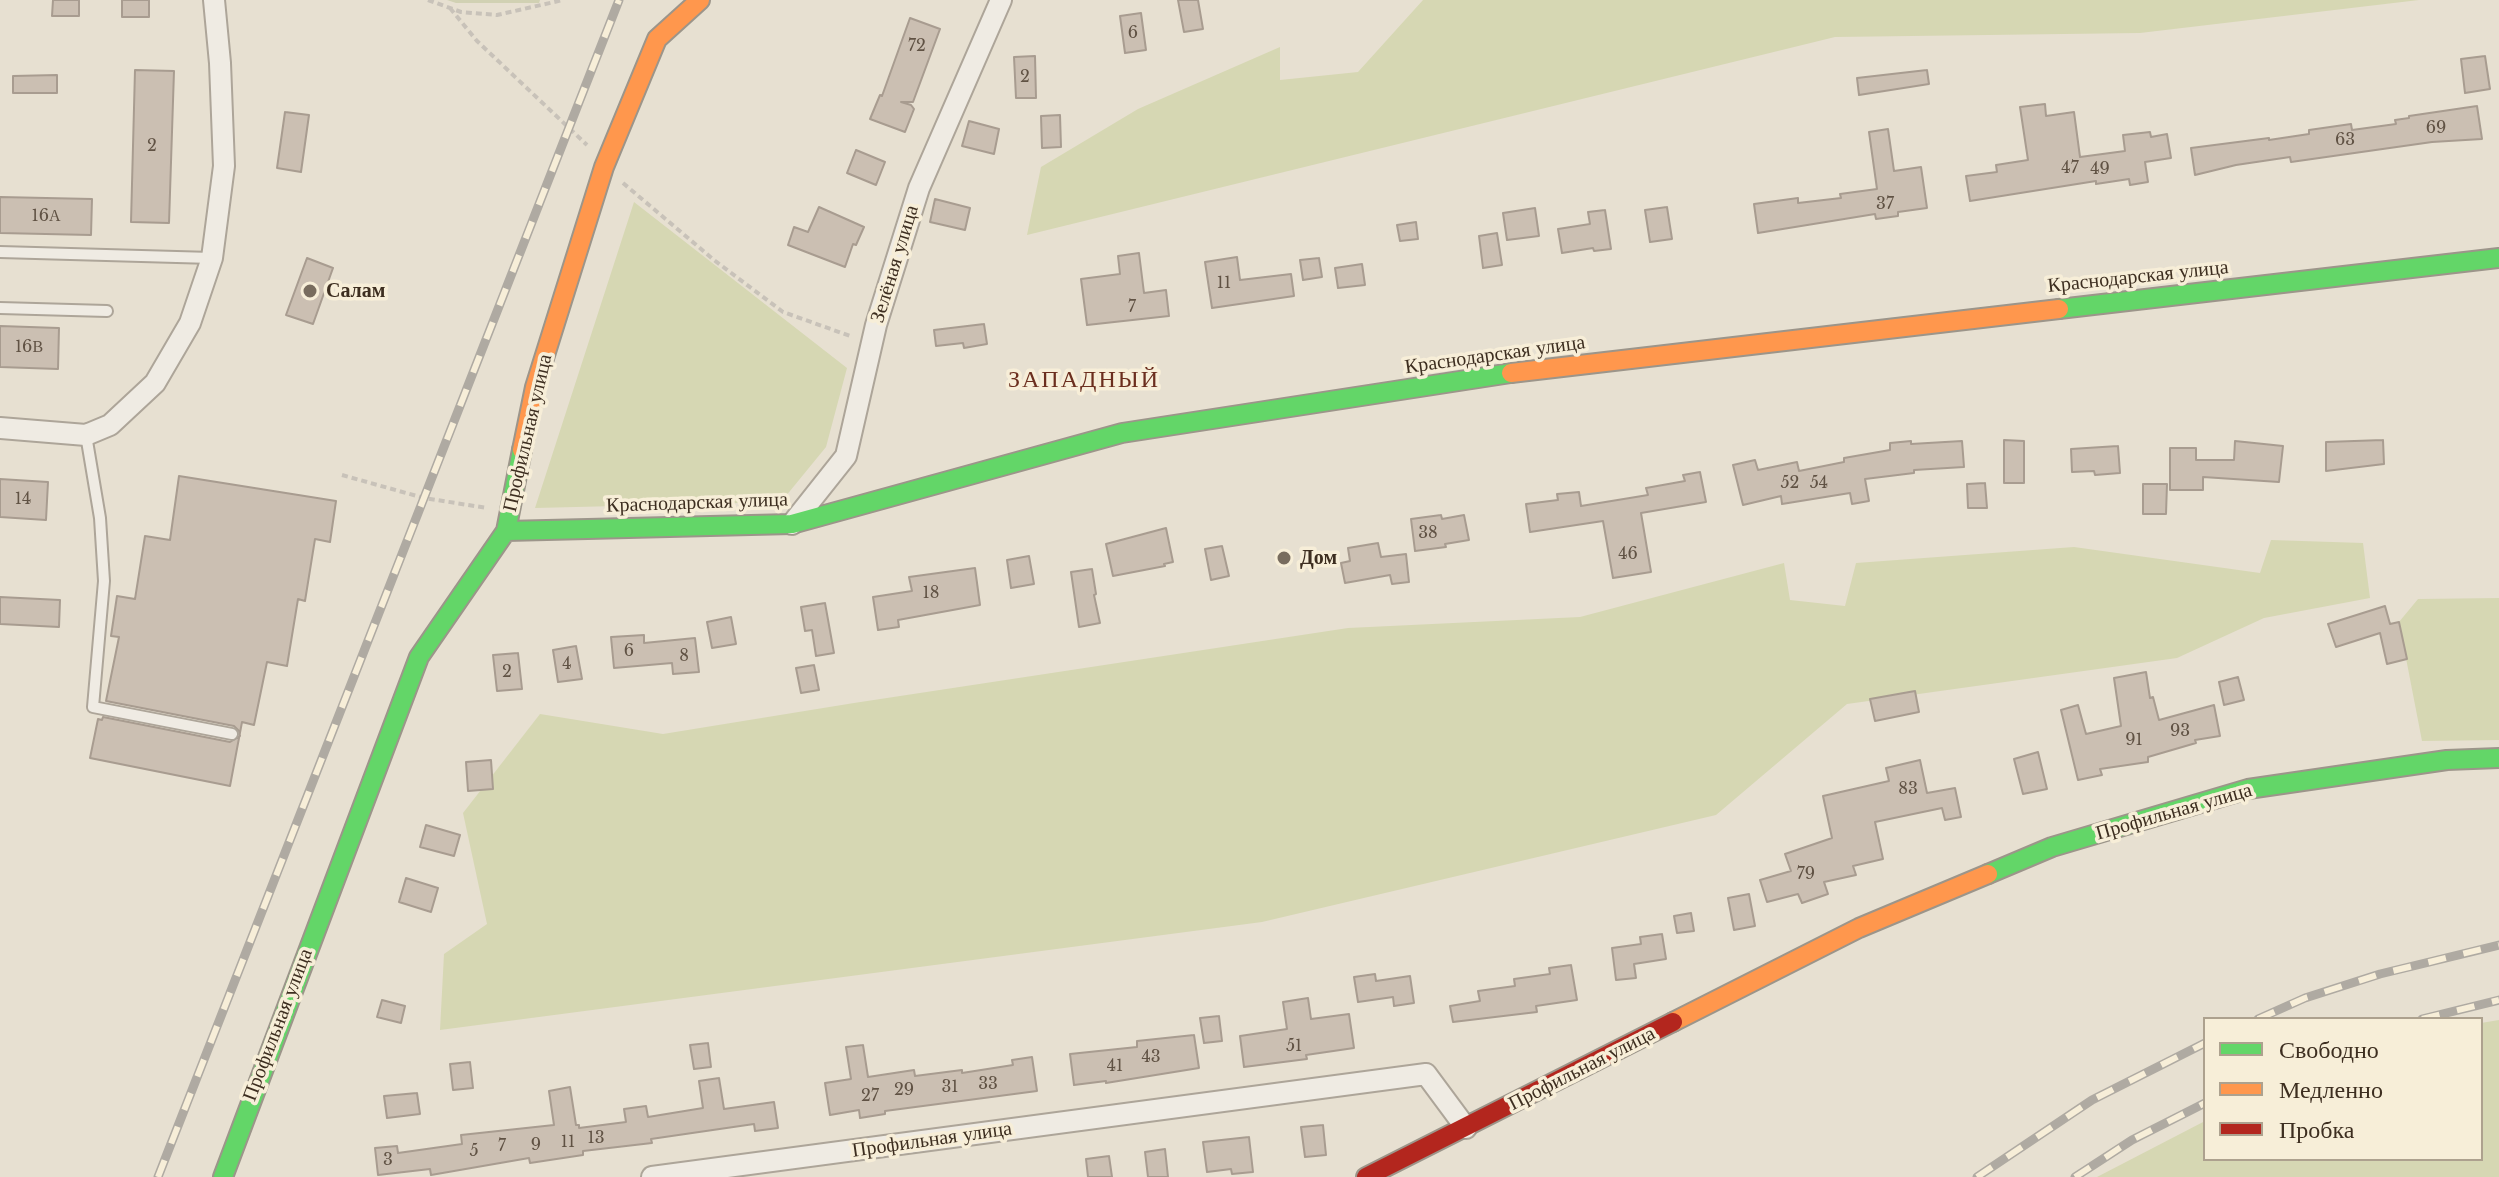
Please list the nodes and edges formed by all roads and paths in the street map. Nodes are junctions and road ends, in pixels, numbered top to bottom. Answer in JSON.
{"nodes":[{"id":1,"x":214,"y":0,"type":"edge"},
{"id":2,"x":428,"y":0,"type":"edge"},
{"id":3,"x":563,"y":0,"type":"edge"},
{"id":4,"x":700,"y":0,"type":"edge"},
{"id":5,"x":1001,"y":0,"type":"edge"},
{"id":6,"x":450,"y":8,"type":"junction"},
{"id":7,"x":604,"y":167,"type":"junction"},
{"id":8,"x":0,"y":252,"type":"edge"},
{"id":9,"x":212,"y":258,"type":"junction"},
{"id":10,"x":2499,"y":258,"type":"edge"},
{"id":11,"x":0,"y":308,"type":"edge"},
{"id":12,"x":107,"y":311,"type":"dead end"},
{"id":13,"x":872,"y":343,"type":"junction"},
{"id":14,"x":0,"y":428,"type":"edge"},
{"id":15,"x":86,"y":435,"type":"junction"},
{"id":16,"x":342,"y":475,"type":"dead end"},
{"id":17,"x":508,"y":522,"type":"junction"},
{"id":18,"x":792,"y":524,"type":"junction"},
{"id":19,"x":232,"y":734,"type":"dead end"},
{"id":20,"x":2499,"y":758,"type":"edge"},
{"id":21,"x":1466,"y":1128,"type":"junction"},
{"id":22,"x":223,"y":1177,"type":"edge"},
{"id":23,"x":652,"y":1177,"type":"edge"},
{"id":24,"x":1366,"y":1177,"type":"edge"}],
"edges":[{"from":1,"to":9,"type":"street"},
{"from":2,"to":6,"type":"path"},
{"from":3,"to":6,"type":"path"},
{"from":4,"to":7,"type":"street","name":"Профильная улица"},
{"from":5,"to":13,"type":"street","name":"Зелёная улица"},
{"from":6,"to":7,"type":"path"},
{"from":7,"to":13,"type":"path"},
{"from":7,"to":17,"type":"street","name":"Профильная улица"},
{"from":8,"to":9,"type":"lane"},
{"from":9,"to":15,"type":"street"},
{"from":10,"to":18,"type":"street","name":"Краснодарская улица"},
{"from":11,"to":12,"type":"lane"},
{"from":13,"to":18,"type":"street","name":"Зелёная улица"},
{"from":14,"to":15,"type":"street"},
{"from":15,"to":19,"type":"lane"},
{"from":16,"to":17,"type":"path"},
{"from":17,"to":18,"type":"street","name":"Краснодарская улица"},
{"from":17,"to":22,"type":"street","name":"Профильная улица"},
{"from":20,"to":21,"type":"street","name":"Профильная улица"},
{"from":21,"to":23,"type":"street","name":"Профильная улица"},
{"from":21,"to":24,"type":"street"}]}
